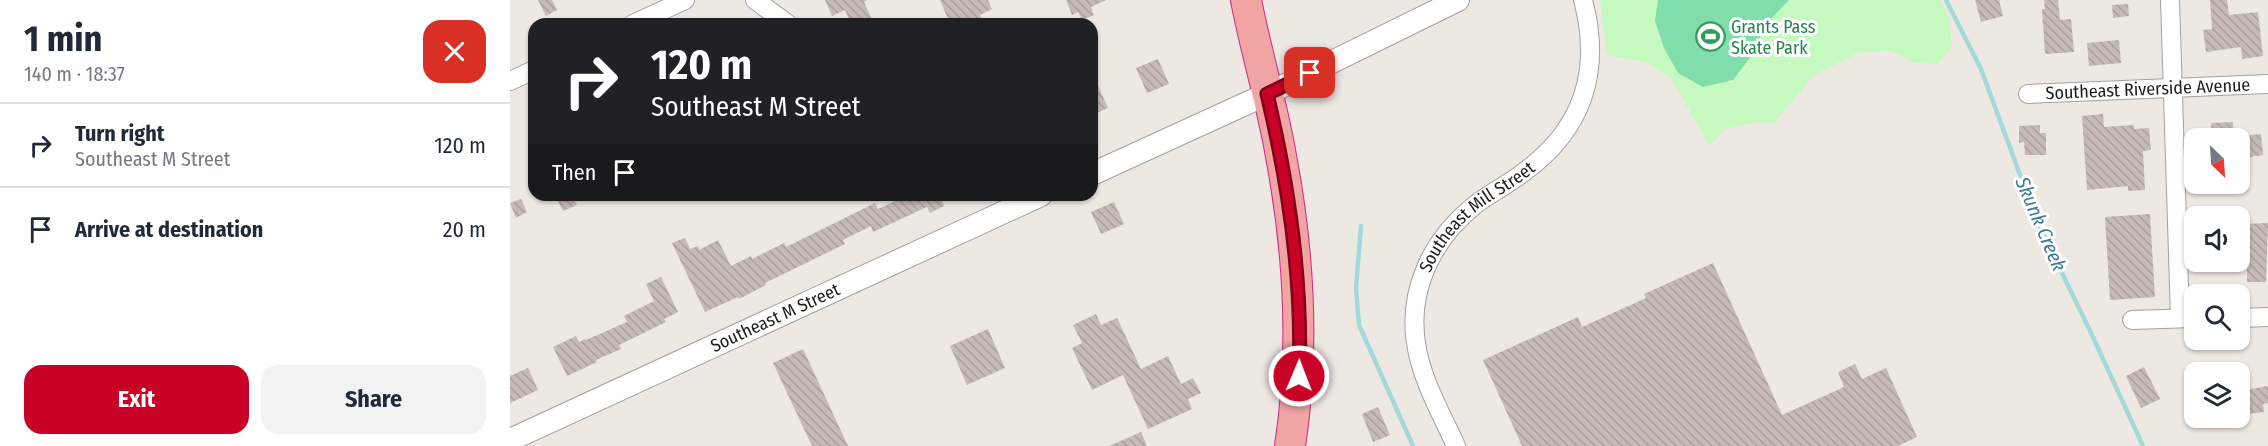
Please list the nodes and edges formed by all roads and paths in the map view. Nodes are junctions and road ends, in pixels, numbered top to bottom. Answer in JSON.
{"nodes":[{"id":1,"x":685,"y":0,"type":"edge"},
{"id":2,"x":755,"y":0,"type":"edge"},
{"id":3,"x":1246,"y":0,"type":"edge"},
{"id":4,"x":1458,"y":0,"type":"edge"},
{"id":5,"x":1583,"y":0,"type":"edge"},
{"id":6,"x":2170,"y":0,"type":"edge"},
{"id":7,"x":646,"y":18,"type":"edge"},
{"id":8,"x":780,"y":18,"type":"edge"},
{"id":9,"x":528,"y":73,"type":"edge"},
{"id":10,"x":510,"y":81,"type":"edge"},
{"id":11,"x":2268,"y":84,"type":"edge"},
{"id":12,"x":2173,"y":88,"type":"junction"},
{"id":13,"x":1267,"y":94,"type":"junction"},
{"id":14,"x":2028,"y":94,"type":"dead end"},
{"id":15,"x":1098,"y":171,"type":"edge"},
{"id":16,"x":1022,"y":201,"type":"edge"},
{"id":17,"x":2185,"y":284,"type":"edge"},
{"id":18,"x":2268,"y":317,"type":"edge"},
{"id":19,"x":2184,"y":318,"type":"edge"},
{"id":20,"x":2250,"y":318,"type":"edge"},
{"id":21,"x":2132,"y":320,"type":"dead end"},
{"id":22,"x":510,"y":440,"type":"edge"},
{"id":23,"x":1290,"y":446,"type":"edge"},
{"id":24,"x":1456,"y":446,"type":"edge"}],
"edges":[{"from":1,"to":7,"type":"street"},
{"from":2,"to":8,"type":"street"},
{"from":3,"to":13,"type":"highway"},
{"from":4,"to":13,"type":"street"},
{"from":5,"to":24,"type":"street","name":"Southeast Mill Street"},
{"from":6,"to":12,"type":"street"},
{"from":9,"to":10,"type":"street"},
{"from":11,"to":12,"type":"street","name":"Southeast Riverside Avenue"},
{"from":12,"to":14,"type":"street","name":"Southeast Riverside Avenue"},
{"from":12,"to":17,"type":"street"},
{"from":13,"to":15,"type":"street"},
{"from":13,"to":23,"type":"highway"},
{"from":16,"to":22,"type":"street","name":"Southeast M Street"},
{"from":18,"to":20,"type":"street"},
{"from":19,"to":21,"type":"street"}]}
